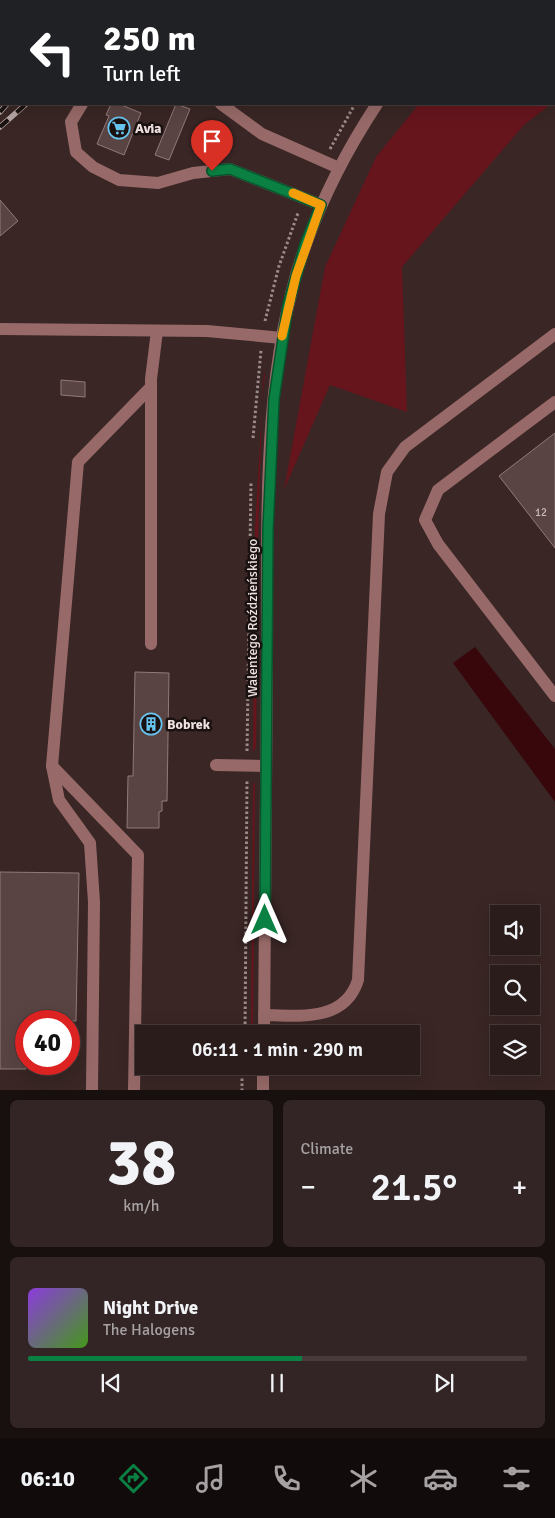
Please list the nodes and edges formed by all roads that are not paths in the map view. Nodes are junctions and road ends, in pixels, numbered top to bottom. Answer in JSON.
{"nodes":[{"id":1,"x":81,"y":105,"type":"edge"},
{"id":2,"x":223,"y":105,"type":"edge"},
{"id":3,"x":376,"y":105,"type":"edge"},
{"id":4,"x":339,"y":168,"type":"junction"},
{"id":5,"x":321,"y":205,"type":"junction"},
{"id":6,"x":0,"y":329,"type":"edge"},
{"id":7,"x":158,"y":331,"type":"junction"},
{"id":8,"x":555,"y":334,"type":"edge"},
{"id":9,"x":282,"y":338,"type":"junction"},
{"id":10,"x":151,"y":386,"type":"junction"},
{"id":11,"x":555,"y":402,"type":"edge"},
{"id":12,"x":151,"y":644,"type":"dead end"},
{"id":13,"x":555,"y":696,"type":"edge"},
{"id":14,"x":216,"y":765,"type":"dead end"},
{"id":15,"x":52,"y":766,"type":"junction"},
{"id":16,"x":266,"y":766,"type":"junction"},
{"id":17,"x":264,"y":1016,"type":"junction"},
{"id":18,"x":264,"y":1025,"type":"edge"},
{"id":19,"x":263,"y":1075,"type":"edge"},
{"id":20,"x":92,"y":1090,"type":"edge"},
{"id":21,"x":134,"y":1090,"type":"edge"},
{"id":22,"x":263,"y":1090,"type":"edge"}],
"edges":[{"from":1,"to":5,"type":"street"},
{"from":2,"to":4,"type":"street"},
{"from":3,"to":4,"type":"street","name":"Walentego Roździeńskiego"},
{"from":4,"to":5,"type":"street","name":"Walentego Roździeńskiego"},
{"from":5,"to":9,"type":"street","name":"Walentego Roździeńskiego"},
{"from":6,"to":7,"type":"street"},
{"from":7,"to":9,"type":"street"},
{"from":7,"to":10,"type":"street"},
{"from":8,"to":17,"type":"street"},
{"from":9,"to":16,"type":"street","name":"Walentego Roździeńskiego"},
{"from":10,"to":12,"type":"street"},
{"from":10,"to":15,"type":"street"},
{"from":11,"to":13,"type":"street"},
{"from":14,"to":16,"type":"street"},
{"from":15,"to":20,"type":"street"},
{"from":15,"to":21,"type":"street"},
{"from":16,"to":17,"type":"street","name":"Walentego Roździeńskiego"},
{"from":17,"to":18,"type":"street","name":"Walentego Roździeńskiego"},
{"from":19,"to":22,"type":"street"}]}
